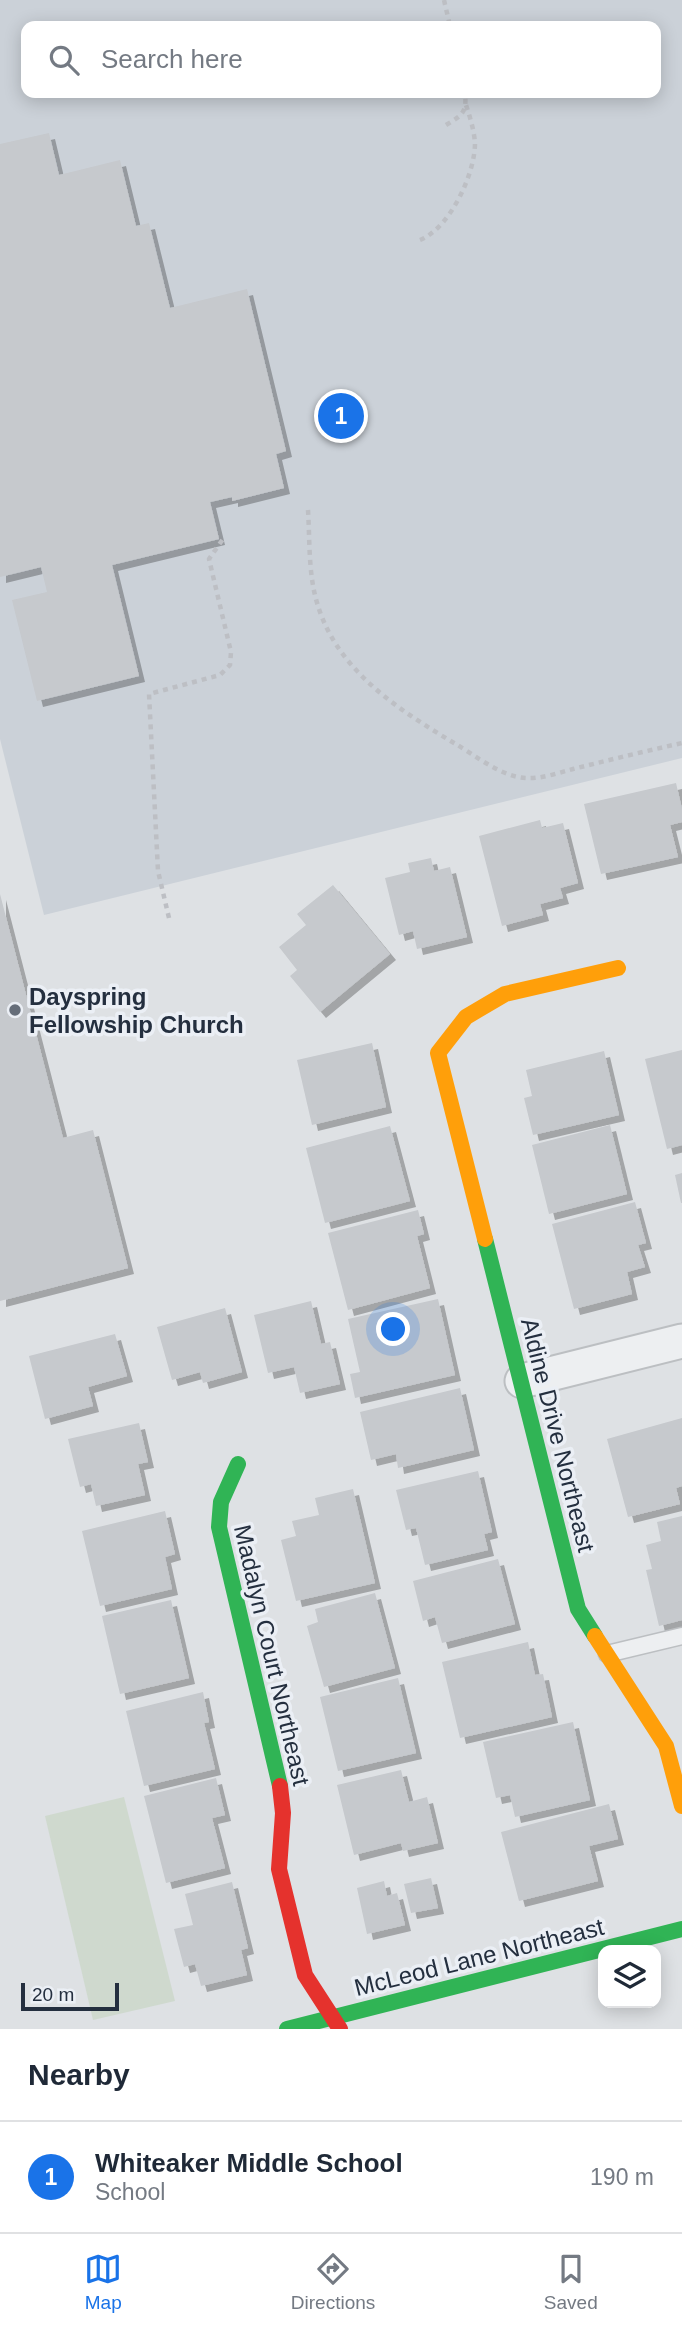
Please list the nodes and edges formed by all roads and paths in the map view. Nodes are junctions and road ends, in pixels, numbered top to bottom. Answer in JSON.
{"nodes":[{"id":1,"x":444,"y":0,"type":"edge"},
{"id":2,"x":449,"y":21,"type":"edge"},
{"id":3,"x":465,"y":98,"type":"edge"},
{"id":4,"x":466,"y":105,"type":"junction"},
{"id":5,"x":446,"y":125,"type":"dead end"},
{"id":6,"x":420,"y":240,"type":"dead end"},
{"id":7,"x":308,"y":510,"type":"dead end"},
{"id":8,"x":223,"y":539,"type":"dead end"},
{"id":9,"x":682,"y":743,"type":"edge"},
{"id":10,"x":169,"y":918,"type":"dead end"},
{"id":11,"x":618,"y":968,"type":"dead end"},
{"id":12,"x":682,"y":1341,"type":"edge"},
{"id":13,"x":522,"y":1381,"type":"junction"},
{"id":14,"x":238,"y":1464,"type":"dead end"},
{"id":15,"x":682,"y":1636,"type":"edge"},
{"id":16,"x":607,"y":1654,"type":"junction"},
{"id":17,"x":682,"y":1806,"type":"edge"},
{"id":18,"x":682,"y":1929,"type":"edge"},
{"id":19,"x":336,"y":2023,"type":"edge"},
{"id":20,"x":287,"y":2029,"type":"edge"}],
"edges":[{"from":1,"to":2,"type":"path"},
{"from":3,"to":4,"type":"path"},
{"from":4,"to":5,"type":"path"},
{"from":4,"to":6,"type":"path"},
{"from":7,"to":9,"type":"path"},
{"from":8,"to":10,"type":"path"},
{"from":11,"to":13,"type":"street","name":"Aldine Drive Northeast"},
{"from":12,"to":13,"type":"street"},
{"from":13,"to":16,"type":"street","name":"Aldine Drive Northeast"},
{"from":14,"to":19,"type":"street","name":"Madalyn Court Northeast"},
{"from":15,"to":16,"type":"lane"},
{"from":16,"to":17,"type":"street","name":"Aldine Drive Northeast"},
{"from":18,"to":19,"type":"street","name":"McLeod Lane Northeast"},
{"from":19,"to":20,"type":"street","name":"McLeod Lane Northeast"}]}
